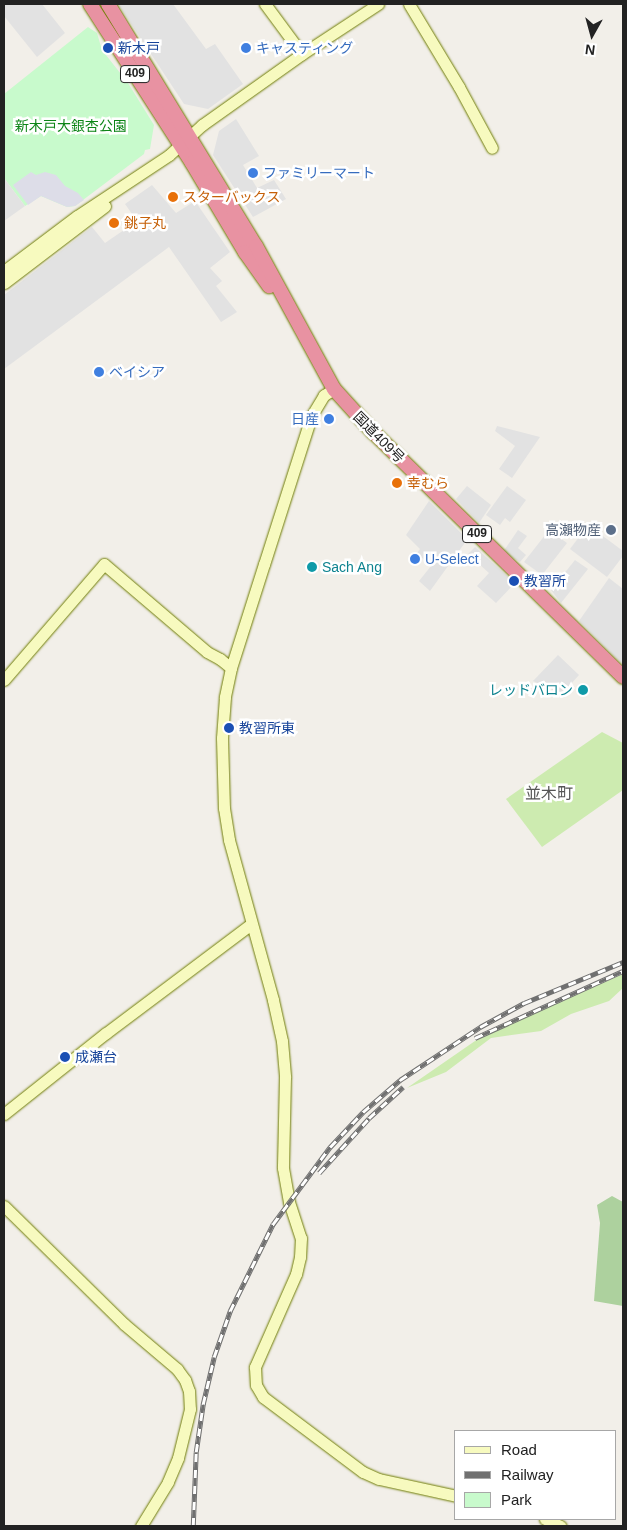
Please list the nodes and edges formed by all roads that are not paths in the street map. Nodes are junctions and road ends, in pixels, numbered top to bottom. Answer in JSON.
{"nodes":[{"id":1,"x":90,"y":4,"type":"edge"},
{"id":2,"x":108,"y":4,"type":"edge"},
{"id":3,"x":265,"y":4,"type":"edge"},
{"id":4,"x":378,"y":4,"type":"edge"},
{"id":5,"x":409,"y":4,"type":"edge"},
{"id":6,"x":302,"y":54,"type":"junction"},
{"id":7,"x":184,"y":140,"type":"junction"},
{"id":8,"x":492,"y":148,"type":"dead end"},
{"id":9,"x":119,"y":189,"type":"junction"},
{"id":10,"x":4,"y":271,"type":"edge"},
{"id":11,"x":4,"y":282,"type":"edge"},
{"id":12,"x":334,"y":389,"type":"junction"},
{"id":13,"x":231,"y":668,"type":"junction"},
{"id":14,"x":623,"y":677,"type":"edge"},
{"id":15,"x":4,"y":680,"type":"edge"},
{"id":16,"x":251,"y":924,"type":"junction"},
{"id":17,"x":4,"y":1114,"type":"edge"},
{"id":18,"x":4,"y":1206,"type":"edge"},
{"id":19,"x":454,"y":1496,"type":"edge"},
{"id":20,"x":547,"y":1520,"type":"edge"},
{"id":21,"x":141,"y":1526,"type":"edge"},
{"id":22,"x":561,"y":1526,"type":"edge"}],
"edges":[{"from":1,"to":7,"type":"highway","name":"国道409号","number":"409"},
{"from":2,"to":7,"type":"highway","name":"国道409号","number":"409"},
{"from":3,"to":6,"type":"street"},
{"from":4,"to":6,"type":"street"},
{"from":5,"to":8,"type":"street"},
{"from":6,"to":7,"type":"street"},
{"from":7,"to":9,"type":"street"},
{"from":7,"to":12,"type":"highway","name":"国道409号","number":"409"},
{"from":9,"to":10,"type":"street"},
{"from":9,"to":11,"type":"street"},
{"from":12,"to":13,"type":"street"},
{"from":12,"to":14,"type":"highway","name":"国道409号","number":"409"},
{"from":13,"to":15,"type":"street"},
{"from":13,"to":16,"type":"street"},
{"from":16,"to":17,"type":"street"},
{"from":16,"to":19,"type":"street"},
{"from":18,"to":21,"type":"street"},
{"from":20,"to":22,"type":"street"}]}
